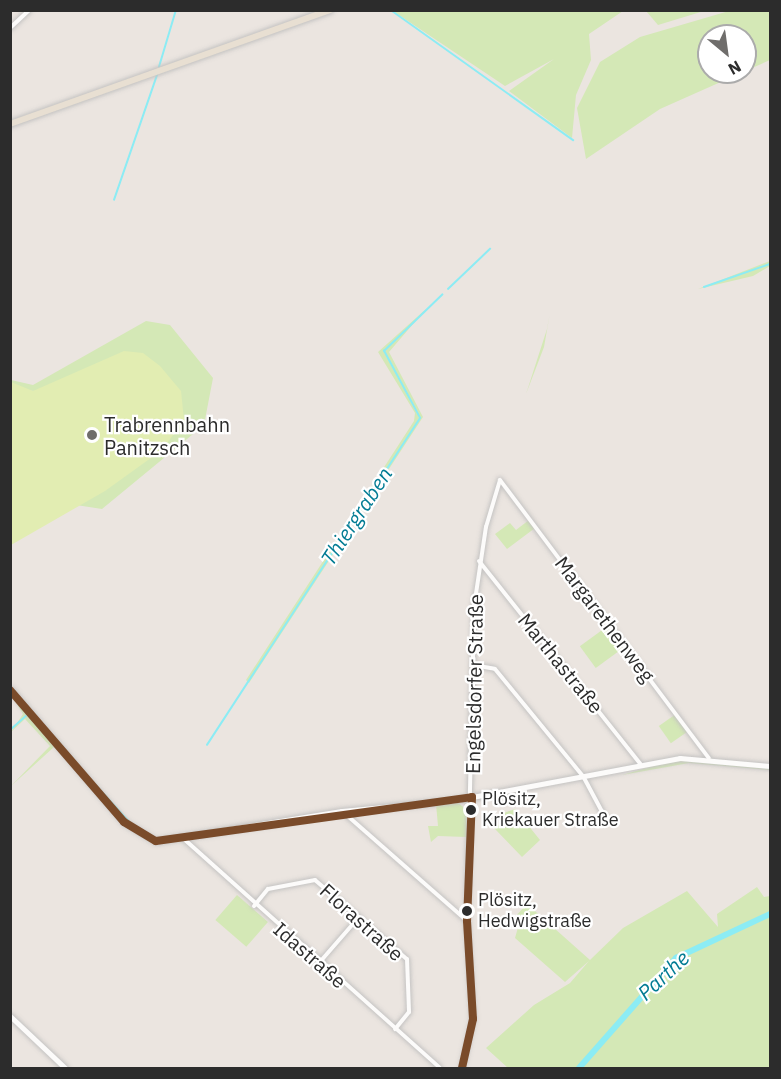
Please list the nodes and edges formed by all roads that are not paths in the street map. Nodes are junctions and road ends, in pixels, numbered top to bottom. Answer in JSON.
{"nodes":[{"id":1,"x":330,"y":10,"type":"edge"},
{"id":2,"x":30,"y":11,"type":"edge"},
{"id":3,"x":10,"y":28,"type":"edge"},
{"id":4,"x":10,"y":124,"type":"edge"},
{"id":5,"x":500,"y":480,"type":"joint"},
{"id":6,"x":479,"y":561,"type":"junction"},
{"id":7,"x":473,"y":665,"type":"junction"},
{"id":8,"x":10,"y":689,"type":"edge"},
{"id":9,"x":709,"y":758,"type":"junction"},
{"id":10,"x":641,"y":766,"type":"junction"},
{"id":11,"x":771,"y":766,"type":"edge"},
{"id":12,"x":584,"y":778,"type":"junction"},
{"id":13,"x":472,"y":797,"type":"junction"},
{"id":14,"x":342,"y":811,"type":"junction"},
{"id":15,"x":606,"y":819,"type":"dead end"},
{"id":16,"x":184,"y":839,"type":"junction"},
{"id":17,"x":254,"y":906,"type":"junction"},
{"id":18,"x":359,"y":917,"type":"junction"},
{"id":19,"x":467,"y":921,"type":"junction"},
{"id":20,"x":319,"y":963,"type":"junction"},
{"id":21,"x":10,"y":1016,"type":"edge"},
{"id":22,"x":395,"y":1029,"type":"junction"},
{"id":23,"x":66,"y":1068,"type":"edge"},
{"id":24,"x":440,"y":1068,"type":"edge"},
{"id":25,"x":462,"y":1068,"type":"edge"}],
"edges":[{"from":1,"to":4,"type":"main road"},
{"from":2,"to":3,"type":"street"},
{"from":5,"to":6,"type":"street","name":"Engelsdorfer Straße"},
{"from":5,"to":9,"type":"street","name":"Margarethenweg"},
{"from":6,"to":7,"type":"street","name":"Engelsdorfer Straße"},
{"from":6,"to":10,"type":"street","name":"Marthastraße"},
{"from":7,"to":12,"type":"street"},
{"from":7,"to":13,"type":"street","name":"Engelsdorfer Straße"},
{"from":8,"to":16,"type":"street"},
{"from":9,"to":10,"type":"street"},
{"from":9,"to":11,"type":"street"},
{"from":10,"to":12,"type":"street"},
{"from":12,"to":13,"type":"street"},
{"from":12,"to":15,"type":"street"},
{"from":13,"to":14,"type":"street"},
{"from":13,"to":19,"type":"street","name":"Engelsdorfer Straße"},
{"from":14,"to":16,"type":"street"},
{"from":14,"to":19,"type":"street"},
{"from":16,"to":17,"type":"street","name":"Idastraße"},
{"from":17,"to":18,"type":"street","name":"Florastraße"},
{"from":17,"to":20,"type":"street","name":"Idastraße"},
{"from":18,"to":20,"type":"street"},
{"from":18,"to":22,"type":"street","name":"Florastraße"},
{"from":19,"to":25,"type":"street","name":"Engelsdorfer Straße"},
{"from":20,"to":22,"type":"street","name":"Idastraße"},
{"from":21,"to":23,"type":"street"},
{"from":22,"to":24,"type":"street","name":"Idastraße"}]}
